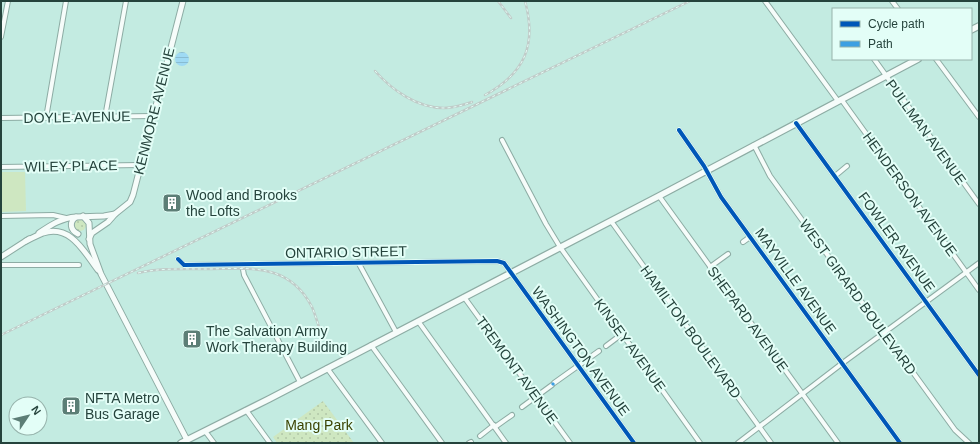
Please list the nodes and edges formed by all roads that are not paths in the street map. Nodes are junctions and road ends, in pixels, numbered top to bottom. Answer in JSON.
{"nodes":[{"id":1,"x":8,"y":1,"type":"edge"},
{"id":2,"x":66,"y":1,"type":"edge"},
{"id":3,"x":126,"y":1,"type":"edge"},
{"id":4,"x":183,"y":1,"type":"edge"},
{"id":5,"x":765,"y":1,"type":"edge"},
{"id":6,"x":1,"y":38,"type":"edge"},
{"id":7,"x":875,"y":60,"type":"edge"},
{"id":8,"x":916,"y":60,"type":"edge"},
{"id":9,"x":937,"y":60,"type":"edge"},
{"id":10,"x":886,"y":76,"type":"junction"},
{"id":11,"x":839,"y":100,"type":"junction"},
{"id":12,"x":153,"y":116,"type":"junction"},
{"id":13,"x":105,"y":117,"type":"junction"},
{"id":14,"x":979,"y":117,"type":"edge"},
{"id":15,"x":1,"y":118,"type":"edge"},
{"id":16,"x":46,"y":118,"type":"junction"},
{"id":17,"x":796,"y":123,"type":"junction"},
{"id":18,"x":678,"y":130,"type":"dead end"},
{"id":19,"x":502,"y":140,"type":"dead end"},
{"id":20,"x":754,"y":145,"type":"junction"},
{"id":21,"x":140,"y":166,"type":"junction"},
{"id":22,"x":848,"y":166,"type":"dead end"},
{"id":23,"x":1,"y":167,"type":"edge"},
{"id":24,"x":707,"y":170,"type":"junction"},
{"id":25,"x":835,"y":176,"type":"junction"},
{"id":26,"x":659,"y":196,"type":"junction"},
{"id":27,"x":979,"y":204,"type":"edge"},
{"id":28,"x":115,"y":214,"type":"junction"},
{"id":29,"x":1,"y":216,"type":"edge"},
{"id":30,"x":83,"y":216,"type":"junction"},
{"id":31,"x":76,"y":217,"type":"junction"},
{"id":32,"x":66,"y":218,"type":"junction"},
{"id":33,"x":611,"y":221,"type":"junction"},
{"id":34,"x":89,"y":233,"type":"junction"},
{"id":35,"x":73,"y":234,"type":"junction"},
{"id":36,"x":750,"y":237,"type":"junction"},
{"id":37,"x":26,"y":241,"type":"junction"},
{"id":38,"x":743,"y":242,"type":"dead end"},
{"id":39,"x":560,"y":247,"type":"junction"},
{"id":40,"x":728,"y":254,"type":"dead end"},
{"id":41,"x":1,"y":257,"type":"edge"},
{"id":42,"x":178,"y":259,"type":"dead end"},
{"id":43,"x":358,"y":262,"type":"junction"},
{"id":44,"x":979,"y":263,"type":"edge"},
{"id":45,"x":79,"y":264,"type":"dead end"},
{"id":46,"x":242,"y":264,"type":"junction"},
{"id":47,"x":1,"y":265,"type":"edge"},
{"id":48,"x":710,"y":267,"type":"junction"},
{"id":49,"x":966,"y":272,"type":"junction"},
{"id":50,"x":510,"y":273,"type":"junction"},
{"id":51,"x":101,"y":274,"type":"junction"},
{"id":52,"x":979,"y":290,"type":"edge"},
{"id":53,"x":464,"y":297,"type":"junction"},
{"id":54,"x":926,"y":302,"type":"junction"},
{"id":55,"x":418,"y":321,"type":"junction"},
{"id":56,"x":396,"y":332,"type":"junction"},
{"id":57,"x":884,"y":332,"type":"junction"},
{"id":58,"x":622,"y":334,"type":"junction"},
{"id":59,"x":371,"y":345,"type":"junction"},
{"id":60,"x":606,"y":346,"type":"dead end"},
{"id":61,"x":599,"y":351,"type":"dead end"},
{"id":62,"x":842,"y":363,"type":"junction"},
{"id":63,"x":578,"y":366,"type":"junction"},
{"id":64,"x":328,"y":368,"type":"junction"},
{"id":65,"x":979,"y":375,"type":"edge"},
{"id":66,"x":300,"y":382,"type":"junction"},
{"id":67,"x":802,"y":394,"type":"junction"},
{"id":68,"x":537,"y":397,"type":"junction"},
{"id":69,"x":522,"y":408,"type":"dead end"},
{"id":70,"x":246,"y":410,"type":"junction"},
{"id":71,"x":512,"y":415,"type":"dead end"},
{"id":72,"x":494,"y":426,"type":"junction"},
{"id":73,"x":759,"y":427,"type":"junction"},
{"id":74,"x":205,"y":431,"type":"junction"},
{"id":75,"x":480,"y":436,"type":"dead end"},
{"id":76,"x":187,"y":440,"type":"junction"},
{"id":77,"x":181,"y":443,"type":"edge"},
{"id":78,"x":214,"y":443,"type":"edge"},
{"id":79,"x":270,"y":443,"type":"edge"},
{"id":80,"x":382,"y":443,"type":"edge"},
{"id":81,"x":442,"y":443,"type":"edge"},
{"id":82,"x":506,"y":443,"type":"edge"},
{"id":83,"x":570,"y":443,"type":"edge"},
{"id":84,"x":634,"y":443,"type":"edge"},
{"id":85,"x":700,"y":443,"type":"edge"},
{"id":86,"x":738,"y":443,"type":"edge"},
{"id":87,"x":771,"y":443,"type":"edge"},
{"id":88,"x":838,"y":443,"type":"edge"},
{"id":89,"x":900,"y":443,"type":"edge"},
{"id":90,"x":970,"y":443,"type":"edge"}],
"edges":[{"from":1,"to":6,"type":"street"},
{"from":2,"to":16,"type":"street"},
{"from":3,"to":13,"type":"street"},
{"from":4,"to":12,"type":"street","name":"KENMORE AVENUE"},
{"from":5,"to":11,"type":"street","name":"HENDERSON AVENUE"},
{"from":7,"to":10,"type":"street","name":"PULLMAN AVENUE"},
{"from":8,"to":10,"type":"main road"},
{"from":9,"to":14,"type":"street"},
{"from":10,"to":11,"type":"main road"},
{"from":10,"to":27,"type":"street","name":"PULLMAN AVENUE"},
{"from":11,"to":17,"type":"main road"},
{"from":11,"to":49,"type":"street","name":"HENDERSON AVENUE"},
{"from":12,"to":13,"type":"street","name":"DOYLE AVENUE"},
{"from":12,"to":21,"type":"street","name":"KENMORE AVENUE"},
{"from":13,"to":16,"type":"street","name":"DOYLE AVENUE"},
{"from":15,"to":16,"type":"street","name":"DOYLE AVENUE"},
{"from":17,"to":20,"type":"main road"},
{"from":17,"to":25,"type":"street","name":"FOWLER AVENUE"},
{"from":18,"to":24,"type":"street","name":"MAYVILLE AVENUE"},
{"from":19,"to":39,"type":"street","name":"KINSEY AVENUE"},
{"from":20,"to":24,"type":"main road"},
{"from":20,"to":57,"type":"street","name":"WEST GIRARD BOULEVARD"},
{"from":21,"to":23,"type":"street","name":"WILEY PLACE"},
{"from":21,"to":28,"type":"street","name":"KENMORE AVENUE"},
{"from":22,"to":25,"type":"street"},
{"from":24,"to":26,"type":"main road"},
{"from":24,"to":36,"type":"street","name":"MAYVILLE AVENUE"},
{"from":25,"to":54,"type":"street","name":"FOWLER AVENUE"},
{"from":26,"to":33,"type":"main road"},
{"from":26,"to":48,"type":"street","name":"SHEPARD AVENUE"},
{"from":28,"to":30,"type":"street"},
{"from":28,"to":34,"type":"street","name":"KENMORE AVENUE"},
{"from":29,"to":32,"type":"street"},
{"from":30,"to":31,"type":"street"},
{"from":30,"to":34,"type":"street"},
{"from":31,"to":32,"type":"street"},
{"from":31,"to":35,"type":"street"},
{"from":32,"to":37,"type":"street"},
{"from":33,"to":39,"type":"main road"},
{"from":33,"to":73,"type":"street","name":"HAMILTON BOULEVARD"},
{"from":34,"to":35,"type":"street"},
{"from":34,"to":51,"type":"street"},
{"from":35,"to":37,"type":"street"},
{"from":35,"to":51,"type":"street"},
{"from":36,"to":38,"type":"street"},
{"from":36,"to":62,"type":"street","name":"MAYVILLE AVENUE"},
{"from":37,"to":41,"type":"street"},
{"from":39,"to":50,"type":"main road"},
{"from":39,"to":58,"type":"street","name":"KINSEY AVENUE"},
{"from":40,"to":48,"type":"street"},
{"from":42,"to":46,"type":"street","name":"ONTARIO STREET"},
{"from":43,"to":46,"type":"street","name":"ONTARIO STREET"},
{"from":43,"to":50,"type":"street","name":"ONTARIO STREET"},
{"from":43,"to":56,"type":"street"},
{"from":44,"to":49,"type":"street"},
{"from":45,"to":47,"type":"street"},
{"from":46,"to":66,"type":"street"},
{"from":48,"to":67,"type":"street","name":"SHEPARD AVENUE"},
{"from":49,"to":52,"type":"street","name":"HENDERSON AVENUE"},
{"from":49,"to":54,"type":"street"},
{"from":50,"to":53,"type":"main road"},
{"from":50,"to":63,"type":"street","name":"WASHINGTON AVENUE"},
{"from":51,"to":76,"type":"street"},
{"from":53,"to":55,"type":"main road"},
{"from":53,"to":68,"type":"street","name":"TREMONT AVENUE"},
{"from":54,"to":57,"type":"street"},
{"from":54,"to":65,"type":"street","name":"FOWLER AVENUE"},
{"from":55,"to":56,"type":"main road"},
{"from":55,"to":72,"type":"street"},
{"from":56,"to":59,"type":"main road"},
{"from":57,"to":62,"type":"street"},
{"from":57,"to":90,"type":"street","name":"WEST GIRARD BOULEVARD"},
{"from":58,"to":60,"type":"street"},
{"from":58,"to":85,"type":"street","name":"KINSEY AVENUE"},
{"from":59,"to":64,"type":"main road"},
{"from":59,"to":81,"type":"street"},
{"from":61,"to":63,"type":"street"},
{"from":62,"to":67,"type":"street"},
{"from":62,"to":89,"type":"street","name":"MAYVILLE AVENUE"},
{"from":63,"to":68,"type":"street"},
{"from":63,"to":84,"type":"street","name":"WASHINGTON AVENUE"},
{"from":64,"to":66,"type":"main road"},
{"from":64,"to":80,"type":"street"},
{"from":66,"to":70,"type":"main road"},
{"from":67,"to":73,"type":"street"},
{"from":67,"to":88,"type":"street","name":"SHEPARD AVENUE"},
{"from":68,"to":69,"type":"street"},
{"from":68,"to":83,"type":"street","name":"TREMONT AVENUE"},
{"from":70,"to":74,"type":"main road"},
{"from":70,"to":79,"type":"street"},
{"from":71,"to":72,"type":"street"},
{"from":72,"to":75,"type":"street"},
{"from":72,"to":82,"type":"street"},
{"from":73,"to":86,"type":"street"},
{"from":73,"to":87,"type":"street","name":"HAMILTON BOULEVARD"},
{"from":74,"to":76,"type":"main road"},
{"from":74,"to":78,"type":"street"},
{"from":76,"to":77,"type":"main road"}]}
